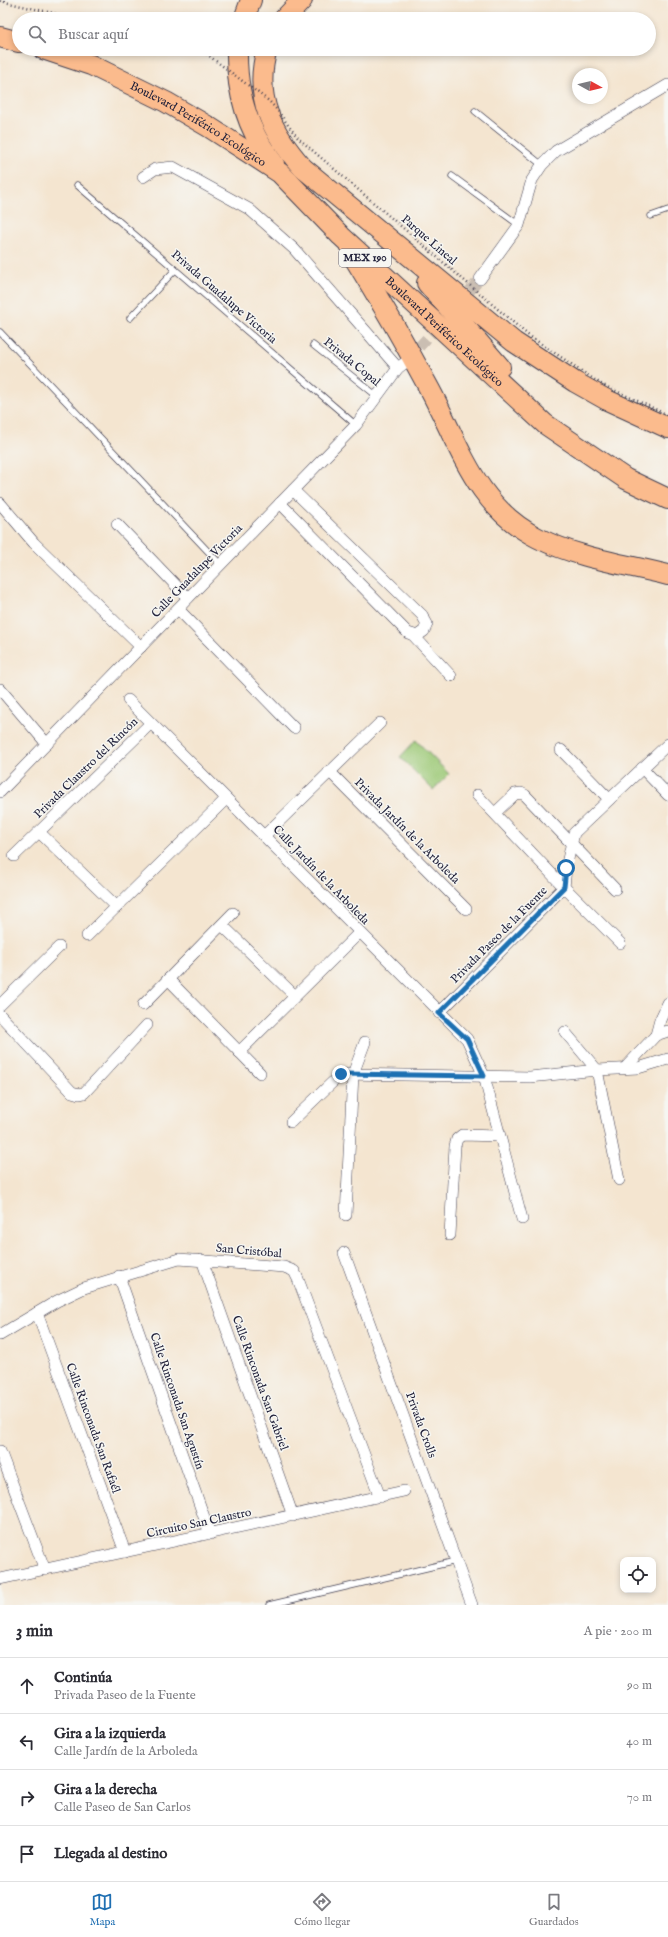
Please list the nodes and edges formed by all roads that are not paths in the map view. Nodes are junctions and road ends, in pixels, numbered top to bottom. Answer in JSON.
{"nodes":[{"id":1,"x":251,"y":0,"type":"edge"},
{"id":2,"x":302,"y":0,"type":"edge"},
{"id":3,"x":247,"y":12,"type":"edge"},
{"id":4,"x":291,"y":12,"type":"edge"},
{"id":5,"x":0,"y":37,"type":"edge"},
{"id":6,"x":12,"y":40,"type":"edge"},
{"id":7,"x":64,"y":56,"type":"edge"},
{"id":8,"x":237,"y":56,"type":"edge"},
{"id":9,"x":266,"y":56,"type":"edge"},
{"id":10,"x":668,"y":85,"type":"edge"},
{"id":11,"x":475,"y":111,"type":"dead end"},
{"id":12,"x":542,"y":165,"type":"junction"},
{"id":13,"x":280,"y":173,"type":"junction"},
{"id":14,"x":452,"y":176,"type":"dead end"},
{"id":15,"x":143,"y":177,"type":"dead end"},
{"id":16,"x":77,"y":185,"type":"dead end"},
{"id":17,"x":668,"y":210,"type":"edge"},
{"id":18,"x":651,"y":216,"type":"dead end"},
{"id":19,"x":519,"y":225,"type":"junction"},
{"id":20,"x":341,"y":236,"type":"junction"},
{"id":21,"x":396,"y":246,"type":"junction"},
{"id":22,"x":175,"y":270,"type":"junction"},
{"id":23,"x":480,"y":279,"type":"tunnel mouth"},
{"id":24,"x":130,"y":318,"type":"dead end"},
{"id":25,"x":0,"y":332,"type":"edge"},
{"id":26,"x":313,"y":345,"type":"dead end"},
{"id":27,"x":377,"y":396,"type":"junction"},
{"id":28,"x":545,"y":424,"type":"junction"},
{"id":29,"x":356,"y":425,"type":"junction"},
{"id":30,"x":668,"y":428,"type":"edge"},
{"id":31,"x":294,"y":490,"type":"junction"},
{"id":32,"x":668,"y":499,"type":"edge"},
{"id":33,"x":0,"y":503,"type":"edge"},
{"id":34,"x":280,"y":503,"type":"junction"},
{"id":35,"x":117,"y":524,"type":"dead end"},
{"id":36,"x":221,"y":565,"type":"junction"},
{"id":37,"x":668,"y":575,"type":"edge"},
{"id":38,"x":188,"y":598,"type":"junction"},
{"id":39,"x":178,"y":609,"type":"junction"},
{"id":40,"x":413,"y":636,"type":"junction"},
{"id":41,"x":141,"y":647,"type":"junction"},
{"id":42,"x":451,"y":676,"type":"dead end"},
{"id":43,"x":0,"y":689,"type":"edge"},
{"id":44,"x":128,"y":700,"type":"dead end"},
{"id":45,"x":380,"y":722,"type":"dead end"},
{"id":46,"x":151,"y":723,"type":"junction"},
{"id":47,"x":294,"y":728,"type":"dead end"},
{"id":48,"x":47,"y":744,"type":"junction"},
{"id":49,"x":668,"y":744,"type":"edge"},
{"id":50,"x":562,"y":750,"type":"dead end"},
{"id":51,"x":642,"y":768,"type":"junction"},
{"id":52,"x":330,"y":771,"type":"junction"},
{"id":53,"x":0,"y":792,"type":"edge"},
{"id":54,"x":477,"y":795,"type":"dead end"},
{"id":55,"x":668,"y":795,"type":"edge"},
{"id":56,"x":226,"y":799,"type":"junction"},
{"id":57,"x":609,"y":799,"type":"junction"},
{"id":58,"x":495,"y":813,"type":"junction"},
{"id":59,"x":39,"y":832,"type":"junction"},
{"id":60,"x":264,"y":836,"type":"junction"},
{"id":61,"x":571,"y":843,"type":"junction"},
{"id":62,"x":14,"y":856,"type":"dead end"},
{"id":63,"x":564,"y":887,"type":"junction"},
{"id":64,"x":615,"y":889,"type":"dead end"},
{"id":65,"x":117,"y":906,"type":"junction"},
{"id":66,"x":466,"y":909,"type":"dead end"},
{"id":67,"x":234,"y":913,"type":"dead end"},
{"id":68,"x":222,"y":925,"type":"junction"},
{"id":69,"x":359,"y":932,"type":"junction"},
{"id":70,"x":87,"y":936,"type":"dead end"},
{"id":71,"x":620,"y":943,"type":"dead end"},
{"id":72,"x":59,"y":947,"type":"dead end"},
{"id":73,"x":168,"y":979,"type":"junction"},
{"id":74,"x":295,"y":996,"type":"junction"},
{"id":75,"x":668,"y":1003,"type":"edge"},
{"id":76,"x":0,"y":1005,"type":"edge"},
{"id":77,"x":143,"y":1005,"type":"dead end"},
{"id":78,"x":439,"y":1013,"type":"junction"},
{"id":79,"x":0,"y":1014,"type":"edge"},
{"id":80,"x":147,"y":1025,"type":"dead end"},
{"id":81,"x":668,"y":1031,"type":"edge"},
{"id":82,"x":564,"y":1032,"type":"dead end"},
{"id":83,"x":656,"y":1035,"type":"junction"},
{"id":84,"x":365,"y":1042,"type":"dead end"},
{"id":85,"x":239,"y":1052,"type":"junction"},
{"id":86,"x":668,"y":1059,"type":"edge"},
{"id":87,"x":626,"y":1067,"type":"junction"},
{"id":88,"x":597,"y":1070,"type":"junction"},
{"id":89,"x":260,"y":1074,"type":"dead end"},
{"id":90,"x":353,"y":1074,"type":"junction"},
{"id":91,"x":484,"y":1076,"type":"junction"},
{"id":92,"x":291,"y":1122,"type":"dead end"},
{"id":93,"x":499,"y":1136,"type":"junction"},
{"id":94,"x":619,"y":1180,"type":"dead end"},
{"id":95,"x":346,"y":1215,"type":"dead end"},
{"id":96,"x":522,"y":1219,"type":"dead end"},
{"id":97,"x":450,"y":1235,"type":"dead end"},
{"id":98,"x":344,"y":1253,"type":"dead end"},
{"id":99,"x":202,"y":1260,"type":"junction"},
{"id":100,"x":119,"y":1276,"type":"junction"},
{"id":101,"x":37,"y":1313,"type":"junction"},
{"id":102,"x":0,"y":1335,"type":"edge"},
{"id":103,"x":0,"y":1451,"type":"edge"},
{"id":104,"x":404,"y":1491,"type":"dead end"},
{"id":105,"x":380,"y":1497,"type":"junction"},
{"id":106,"x":293,"y":1516,"type":"junction"},
{"id":107,"x":210,"y":1534,"type":"junction"},
{"id":108,"x":125,"y":1552,"type":"junction"},
{"id":109,"x":456,"y":1561,"type":"junction"},
{"id":110,"x":45,"y":1570,"type":"junction"},
{"id":111,"x":0,"y":1579,"type":"edge"},
{"id":112,"x":269,"y":1605,"type":"edge"},
{"id":113,"x":472,"y":1605,"type":"edge"}],
"edges":[{"from":1,"to":3,"type":"highway"},
{"from":2,"to":4,"type":"highway"},
{"from":5,"to":6,"type":"highway"},
{"from":7,"to":13,"type":"highway","name":"Boulevard Periférico Ecológico","number":"MEX 190"},
{"from":8,"to":13,"type":"highway"},
{"from":9,"to":21,"type":"highway"},
{"from":10,"to":12,"type":"street"},
{"from":11,"to":12,"type":"lane"},
{"from":12,"to":19,"type":"street"},
{"from":13,"to":20,"type":"highway","name":"Boulevard Periférico Ecológico","number":"MEX 190"},
{"from":14,"to":19,"type":"lane"},
{"from":15,"to":27,"type":"street","name":"Calle Guadalupe Victoria"},
{"from":16,"to":22,"type":"lane","name":"Privada Guadalupe Victoria"},
{"from":17,"to":18,"type":"lane"},
{"from":19,"to":23,"type":"street"},
{"from":20,"to":28,"type":"highway","name":"Boulevard Periférico Ecológico","number":"MEX 190"},
{"from":20,"to":37,"type":"highway"},
{"from":21,"to":28,"type":"highway"},
{"from":21,"to":30,"type":"highway"},
{"from":22,"to":24,"type":"lane"},
{"from":22,"to":29,"type":"lane","name":"Privada Guadalupe Victoria"},
{"from":25,"to":36,"type":"lane"},
{"from":26,"to":27,"type":"lane","name":"Privada Copal"},
{"from":27,"to":29,"type":"street","name":"Calle Guadalupe Victoria"},
{"from":28,"to":32,"type":"highway","name":"Boulevard Periférico Ecológico","number":"MEX 190"},
{"from":29,"to":31,"type":"street","name":"Calle Guadalupe Victoria"},
{"from":31,"to":34,"type":"street","name":"Calle Guadalupe Victoria"},
{"from":31,"to":40,"type":"street"},
{"from":33,"to":41,"type":"street"},
{"from":34,"to":36,"type":"street","name":"Calle Guadalupe Victoria"},
{"from":34,"to":40,"type":"street"},
{"from":35,"to":38,"type":"street"},
{"from":36,"to":38,"type":"street","name":"Calle Guadalupe Victoria"},
{"from":38,"to":39,"type":"street","name":"Calle Guadalupe Victoria"},
{"from":39,"to":41,"type":"street","name":"Calle Guadalupe Victoria"},
{"from":39,"to":47,"type":"street"},
{"from":40,"to":42,"type":"street"},
{"from":41,"to":48,"type":"street","name":"Calle Guadalupe Victoria"},
{"from":43,"to":48,"type":"street"},
{"from":44,"to":46,"type":"street","name":"Calle Jardín de la Arboleda"},
{"from":45,"to":52,"type":"street"},
{"from":46,"to":56,"type":"street","name":"Calle Jardín de la Arboleda"},
{"from":46,"to":59,"type":"street","name":"Privada Claustro del Rincón"},
{"from":48,"to":53,"type":"street","name":"Calle Guadalupe Victoria"},
{"from":49,"to":51,"type":"street","name":"Privada Paseo de la Fuente"},
{"from":50,"to":57,"type":"street"},
{"from":51,"to":55,"type":"street"},
{"from":51,"to":57,"type":"street","name":"Privada Paseo de la Fuente"},
{"from":52,"to":60,"type":"street"},
{"from":52,"to":66,"type":"street","name":"Privada Jardín de la Arboleda"},
{"from":54,"to":58,"type":"street"},
{"from":56,"to":60,"type":"street","name":"Calle Jardín de la Arboleda"},
{"from":56,"to":65,"type":"street"},
{"from":57,"to":61,"type":"street","name":"Privada Paseo de la Fuente"},
{"from":58,"to":61,"type":"street"},
{"from":58,"to":63,"type":"street"},
{"from":59,"to":62,"type":"street","name":"Privada Claustro del Rincón"},
{"from":59,"to":65,"type":"street","name":"Privada Claustro del Rincón"},
{"from":60,"to":69,"type":"street","name":"Calle Jardín de la Arboleda"},
{"from":61,"to":63,"type":"street","name":"Privada Paseo de la Fuente"},
{"from":61,"to":64,"type":"street"},
{"from":63,"to":71,"type":"street"},
{"from":63,"to":78,"type":"street","name":"Privada Paseo de la Fuente"},
{"from":65,"to":70,"type":"street"},
{"from":67,"to":68,"type":"street"},
{"from":68,"to":73,"type":"street"},
{"from":68,"to":74,"type":"street"},
{"from":69,"to":74,"type":"street"},
{"from":69,"to":78,"type":"street","name":"Calle Jardín de la Arboleda"},
{"from":72,"to":76,"type":"street"},
{"from":73,"to":77,"type":"street"},
{"from":73,"to":85,"type":"street"},
{"from":74,"to":85,"type":"street"},
{"from":75,"to":83,"type":"street"},
{"from":78,"to":91,"type":"street","name":"Calle Jardín de la Arboleda"},
{"from":79,"to":80,"type":"street"},
{"from":81,"to":83,"type":"street"},
{"from":82,"to":88,"type":"street"},
{"from":83,"to":87,"type":"street"},
{"from":84,"to":90,"type":"street"},
{"from":85,"to":89,"type":"street"},
{"from":86,"to":87,"type":"street"},
{"from":87,"to":88,"type":"street"},
{"from":88,"to":91,"type":"street"},
{"from":88,"to":94,"type":"street"},
{"from":90,"to":91,"type":"street"},
{"from":90,"to":92,"type":"street"},
{"from":90,"to":95,"type":"street"},
{"from":91,"to":93,"type":"street","name":"Calle Jardín de la Arboleda"},
{"from":93,"to":96,"type":"street","name":"Calle Jardín de la Arboleda"},
{"from":93,"to":97,"type":"street"},
{"from":98,"to":109,"type":"street","name":"Privada Crolls"},
{"from":99,"to":100,"type":"street","name":"San Cristóbal"},
{"from":99,"to":105,"type":"street","name":"San Cristóbal"},
{"from":99,"to":106,"type":"street","name":"Calle Rinconada San Gabriel"},
{"from":100,"to":101,"type":"street","name":"San Cristóbal"},
{"from":100,"to":107,"type":"street","name":"Calle Rinconada San Agustín"},
{"from":101,"to":102,"type":"street","name":"San Cristóbal"},
{"from":101,"to":108,"type":"street","name":"Calle Rinconada San Rafaél"},
{"from":103,"to":110,"type":"street"},
{"from":104,"to":105,"type":"street","name":"Circuito San Claustro"},
{"from":105,"to":106,"type":"street","name":"Circuito San Claustro"},
{"from":106,"to":107,"type":"street","name":"Circuito San Claustro"},
{"from":107,"to":108,"type":"street","name":"Circuito San Claustro"},
{"from":108,"to":110,"type":"street","name":"Circuito San Claustro"},
{"from":109,"to":112,"type":"lane"},
{"from":109,"to":113,"type":"street","name":"Privada Crolls"},
{"from":110,"to":111,"type":"street","name":"Circuito San Claustro"}]}
